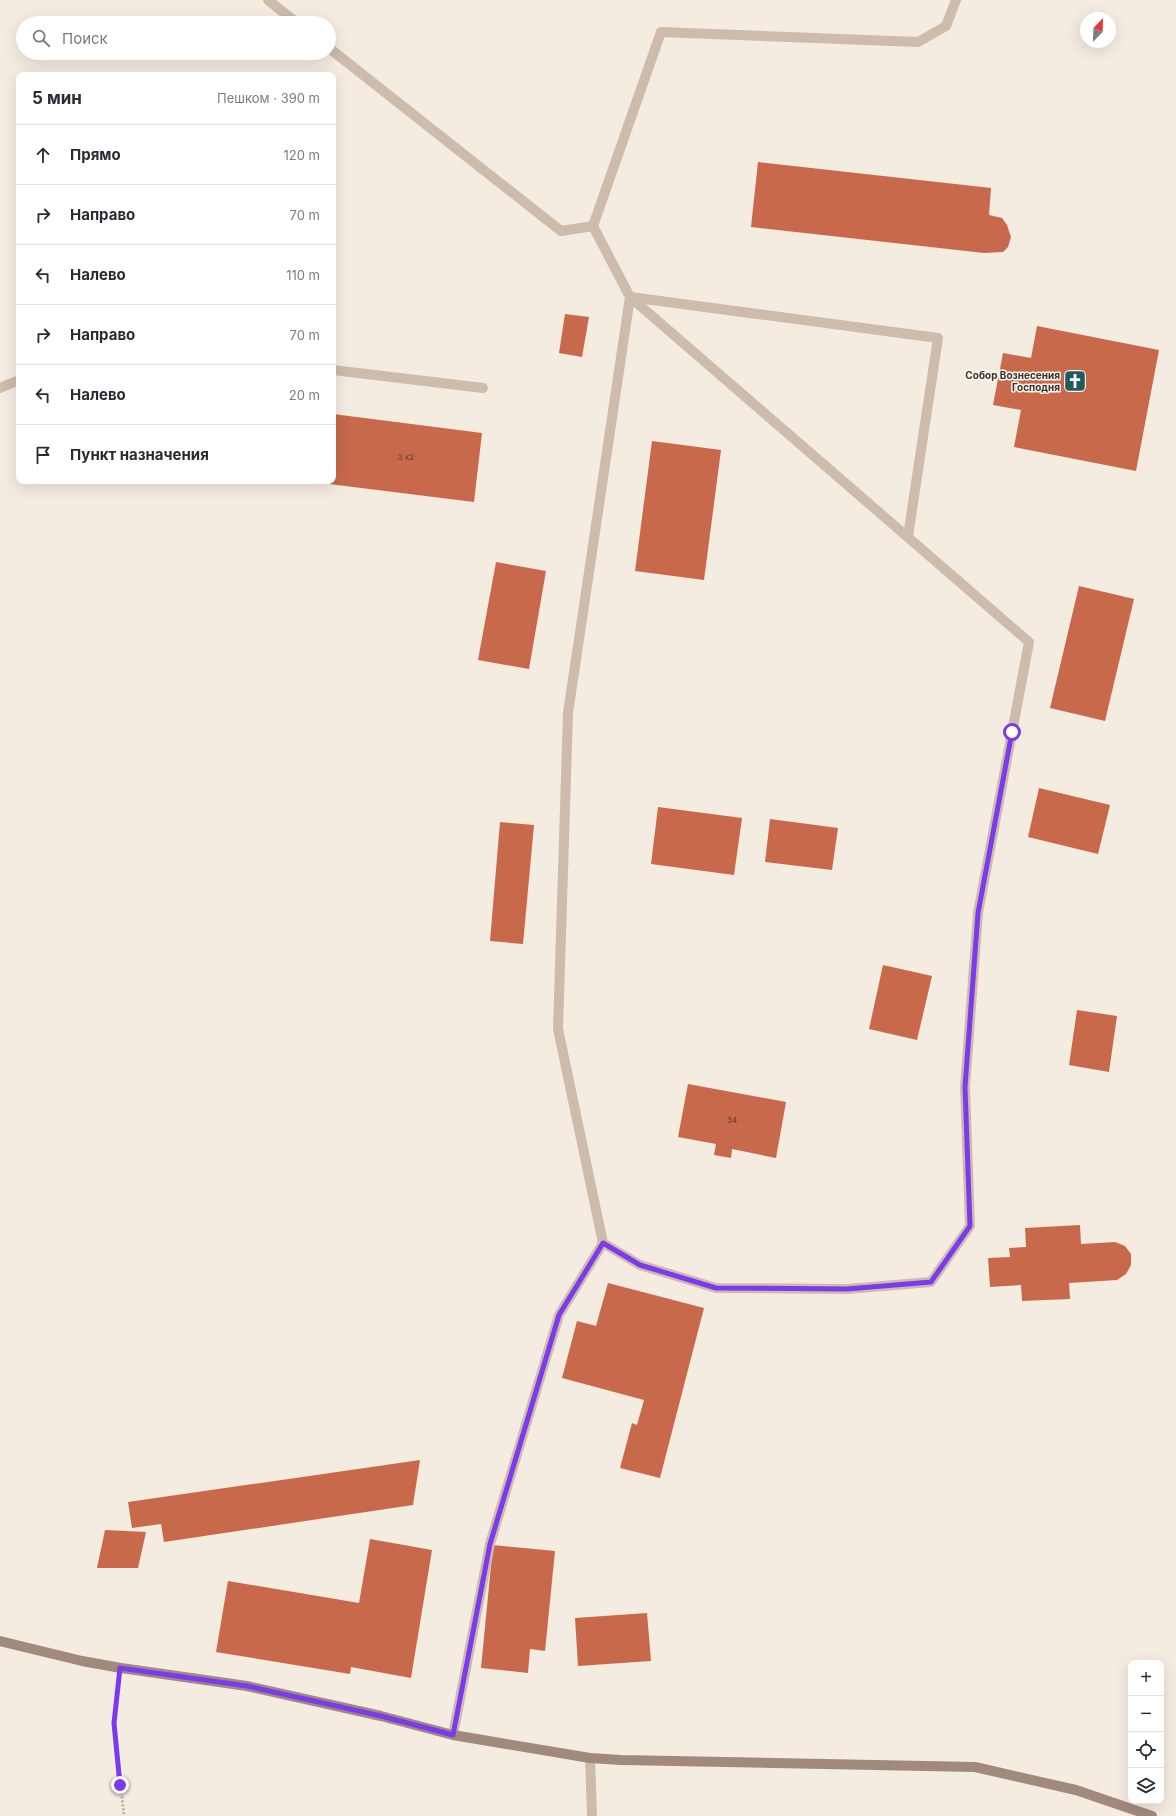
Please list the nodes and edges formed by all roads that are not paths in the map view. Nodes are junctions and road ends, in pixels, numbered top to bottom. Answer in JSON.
{"nodes":[{"id":1,"x":268,"y":0,"type":"edge"},
{"id":2,"x":956,"y":0,"type":"edge"},
{"id":3,"x":288,"y":16,"type":"edge"},
{"id":4,"x":336,"y":54,"type":"edge"},
{"id":5,"x":593,"y":226,"type":"junction"},
{"id":6,"x":630,"y":297,"type":"junction"},
{"id":7,"x":336,"y":370,"type":"edge"},
{"id":8,"x":16,"y":381,"type":"edge"},
{"id":9,"x":0,"y":388,"type":"edge"},
{"id":10,"x":483,"y":388,"type":"dead end"},
{"id":11,"x":908,"y":536,"type":"junction"},
{"id":12,"x":603,"y":1243,"type":"junction"},
{"id":13,"x":0,"y":1641,"type":"edge"},
{"id":14,"x":453,"y":1735,"type":"junction"},
{"id":15,"x":590,"y":1758,"type":"junction"},
{"id":16,"x":592,"y":1816,"type":"edge"},
{"id":17,"x":1152,"y":1816,"type":"edge"}],
"edges":[{"from":1,"to":3,"type":"lane"},
{"from":2,"to":5,"type":"lane"},
{"from":4,"to":5,"type":"lane"},
{"from":5,"to":6,"type":"lane"},
{"from":6,"to":11,"type":"lane"},
{"from":6,"to":11,"type":"lane"},
{"from":6,"to":12,"type":"lane"},
{"from":7,"to":10,"type":"lane"},
{"from":8,"to":9,"type":"lane"},
{"from":11,"to":12,"type":"lane"},
{"from":12,"to":14,"type":"lane"},
{"from":13,"to":14,"type":"street"},
{"from":14,"to":15,"type":"street"},
{"from":15,"to":16,"type":"lane"},
{"from":15,"to":17,"type":"street"}]}
